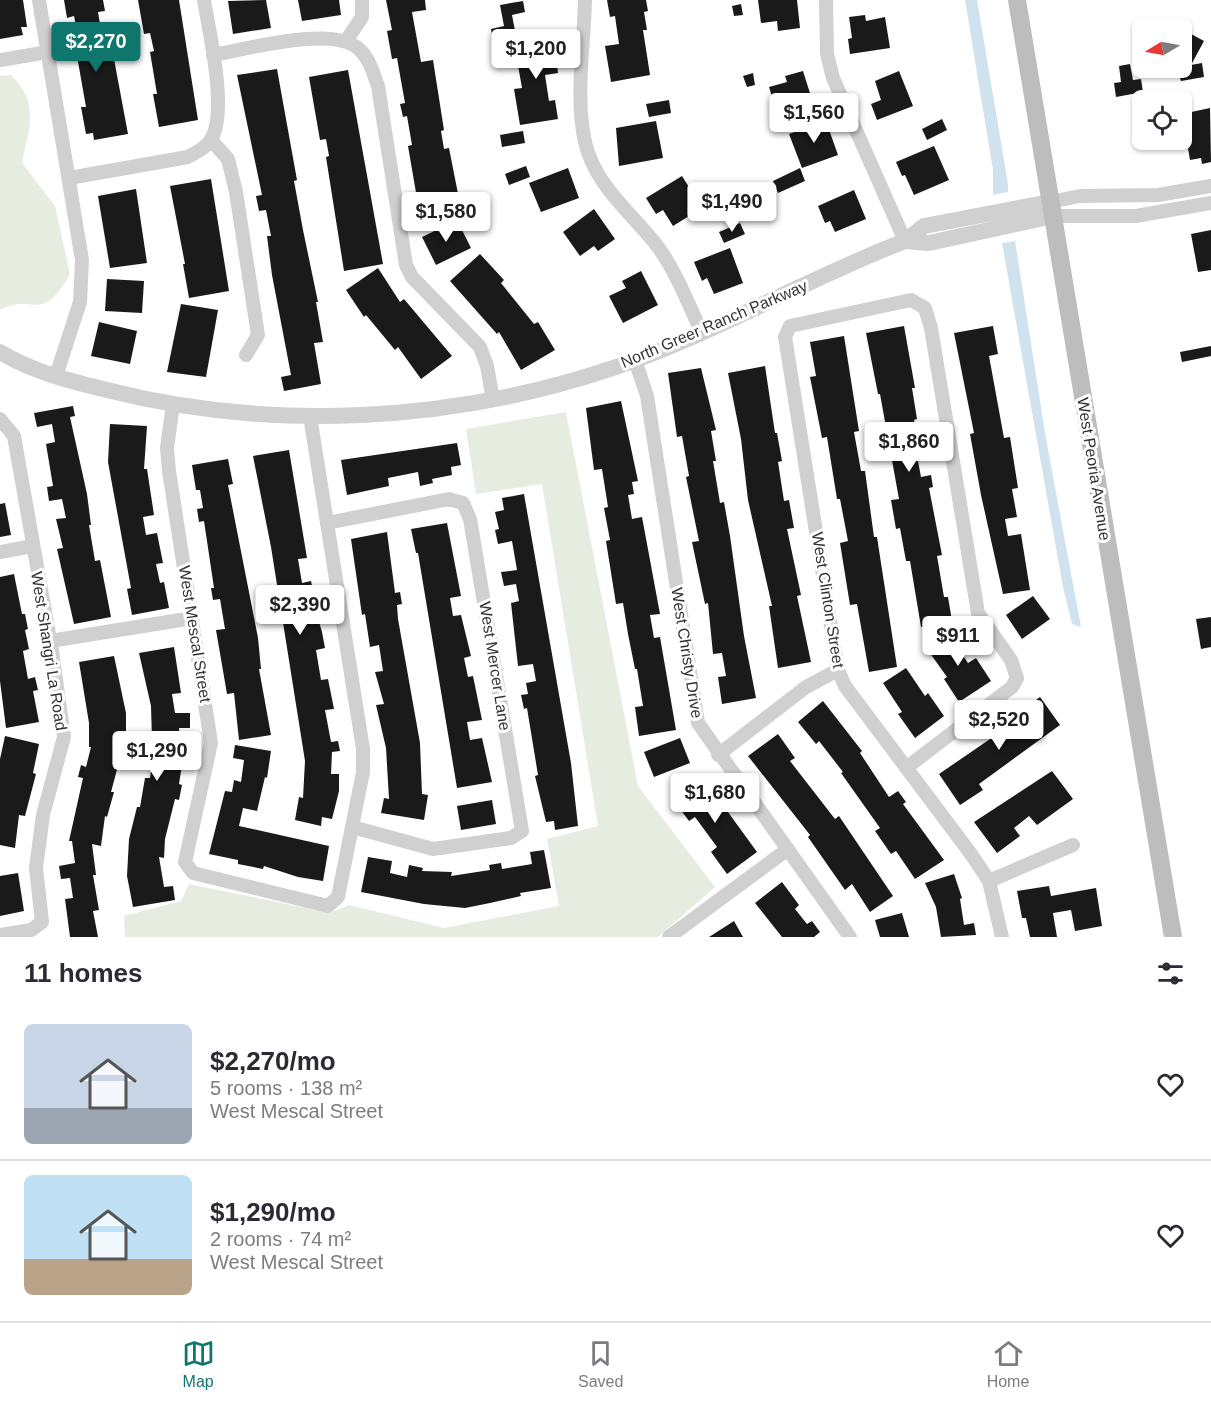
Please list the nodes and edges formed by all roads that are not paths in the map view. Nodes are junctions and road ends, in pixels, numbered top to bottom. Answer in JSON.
{"nodes":[{"id":1,"x":39,"y":0,"type":"edge"},
{"id":2,"x":204,"y":0,"type":"edge"},
{"id":3,"x":362,"y":0,"type":"edge"},
{"id":4,"x":585,"y":0,"type":"edge"},
{"id":5,"x":826,"y":0,"type":"edge"},
{"id":6,"x":1017,"y":0,"type":"edge"},
{"id":7,"x":346,"y":41,"type":"junction"},
{"id":8,"x":48,"y":52,"type":"junction"},
{"id":9,"x":213,"y":55,"type":"junction"},
{"id":10,"x":0,"y":60,"type":"edge"},
{"id":11,"x":211,"y":140,"type":"junction"},
{"id":12,"x":69,"y":178,"type":"junction"},
{"id":13,"x":1211,"y":186,"type":"edge"},
{"id":14,"x":1211,"y":202,"type":"edge"},
{"id":15,"x":1051,"y":209,"type":"junction"},
{"id":16,"x":905,"y":241,"type":"junction"},
{"id":17,"x":702,"y":333,"type":"junction"},
{"id":18,"x":0,"y":352,"type":"edge"},
{"id":19,"x":246,"y":355,"type":"dead end"},
{"id":20,"x":635,"y":360,"type":"junction"},
{"id":21,"x":0,"y":364,"type":"edge"},
{"id":22,"x":22,"y":365,"type":"junction"},
{"id":23,"x":56,"y":376,"type":"junction"},
{"id":24,"x":493,"y":400,"type":"junction"},
{"id":25,"x":173,"y":404,"type":"junction"},
{"id":26,"x":310,"y":416,"type":"junction"},
{"id":27,"x":0,"y":419,"type":"edge"},
{"id":28,"x":327,"y":523,"type":"junction"},
{"id":29,"x":33,"y":546,"type":"junction"},
{"id":30,"x":0,"y":552,"type":"edge"},
{"id":31,"x":193,"y":618,"type":"junction"},
{"id":32,"x":50,"y":640,"type":"junction"},
{"id":33,"x":838,"y":670,"type":"junction"},
{"id":34,"x":718,"y":755,"type":"junction"},
{"id":35,"x":906,"y":768,"type":"junction"},
{"id":36,"x":352,"y":827,"type":"junction"},
{"id":37,"x":1073,"y":844,"type":"dead end"},
{"id":38,"x":788,"y":849,"type":"junction"},
{"id":39,"x":989,"y":881,"type":"junction"},
{"id":40,"x":0,"y":935,"type":"edge"},
{"id":41,"x":669,"y":937,"type":"edge"},
{"id":42,"x":850,"y":937,"type":"edge"},
{"id":43,"x":1002,"y":937,"type":"edge"},
{"id":44,"x":1173,"y":937,"type":"edge"}],
"edges":[{"from":1,"to":8,"type":"street"},
{"from":2,"to":9,"type":"street"},
{"from":3,"to":7,"type":"street"},
{"from":4,"to":17,"type":"street"},
{"from":5,"to":16,"type":"street"},
{"from":6,"to":15,"type":"main road","name":"West Peoria Avenue"},
{"from":7,"to":9,"type":"street"},
{"from":7,"to":24,"type":"street"},
{"from":8,"to":10,"type":"street"},
{"from":8,"to":12,"type":"street"},
{"from":9,"to":11,"type":"street"},
{"from":11,"to":12,"type":"street"},
{"from":11,"to":19,"type":"street"},
{"from":12,"to":23,"type":"street"},
{"from":13,"to":15,"type":"street"},
{"from":14,"to":15,"type":"street"},
{"from":15,"to":16,"type":"street","name":"North Greer Ranch Parkway"},
{"from":15,"to":44,"type":"main road","name":"West Peoria Avenue"},
{"from":16,"to":17,"type":"street","name":"North Greer Ranch Parkway"},
{"from":17,"to":20,"type":"street","name":"North Greer Ranch Parkway"},
{"from":18,"to":22,"type":"street","name":"North Greer Ranch Parkway"},
{"from":20,"to":24,"type":"street","name":"North Greer Ranch Parkway"},
{"from":20,"to":34,"type":"street","name":"West Christy Drive"},
{"from":21,"to":22,"type":"street","name":"North Greer Ranch Parkway"},
{"from":22,"to":23,"type":"street","name":"North Greer Ranch Parkway"},
{"from":23,"to":25,"type":"street","name":"North Greer Ranch Parkway"},
{"from":24,"to":26,"type":"street","name":"North Greer Ranch Parkway"},
{"from":25,"to":26,"type":"street","name":"North Greer Ranch Parkway"},
{"from":25,"to":31,"type":"street","name":"West Mescal Street"},
{"from":26,"to":28,"type":"street"},
{"from":27,"to":29,"type":"street","name":"West Shangri La Road"},
{"from":28,"to":36,"type":"street"},
{"from":28,"to":36,"type":"street","name":"West Mercer Lane"},
{"from":29,"to":30,"type":"street"},
{"from":29,"to":32,"type":"street","name":"West Shangri La Road"},
{"from":31,"to":32,"type":"street"},
{"from":31,"to":36,"type":"street","name":"West Mescal Street"},
{"from":32,"to":40,"type":"street","name":"West Shangri La Road"},
{"from":33,"to":34,"type":"street"},
{"from":33,"to":35,"type":"street","name":"West Clinton Street"},
{"from":33,"to":35,"type":"street","name":"West Clinton Street"},
{"from":34,"to":38,"type":"street","name":"West Christy Drive"},
{"from":35,"to":39,"type":"street","name":"West Clinton Street"},
{"from":37,"to":39,"type":"street"},
{"from":38,"to":41,"type":"street"},
{"from":38,"to":42,"type":"street","name":"West Christy Drive"},
{"from":39,"to":43,"type":"street","name":"West Clinton Street"}]}
